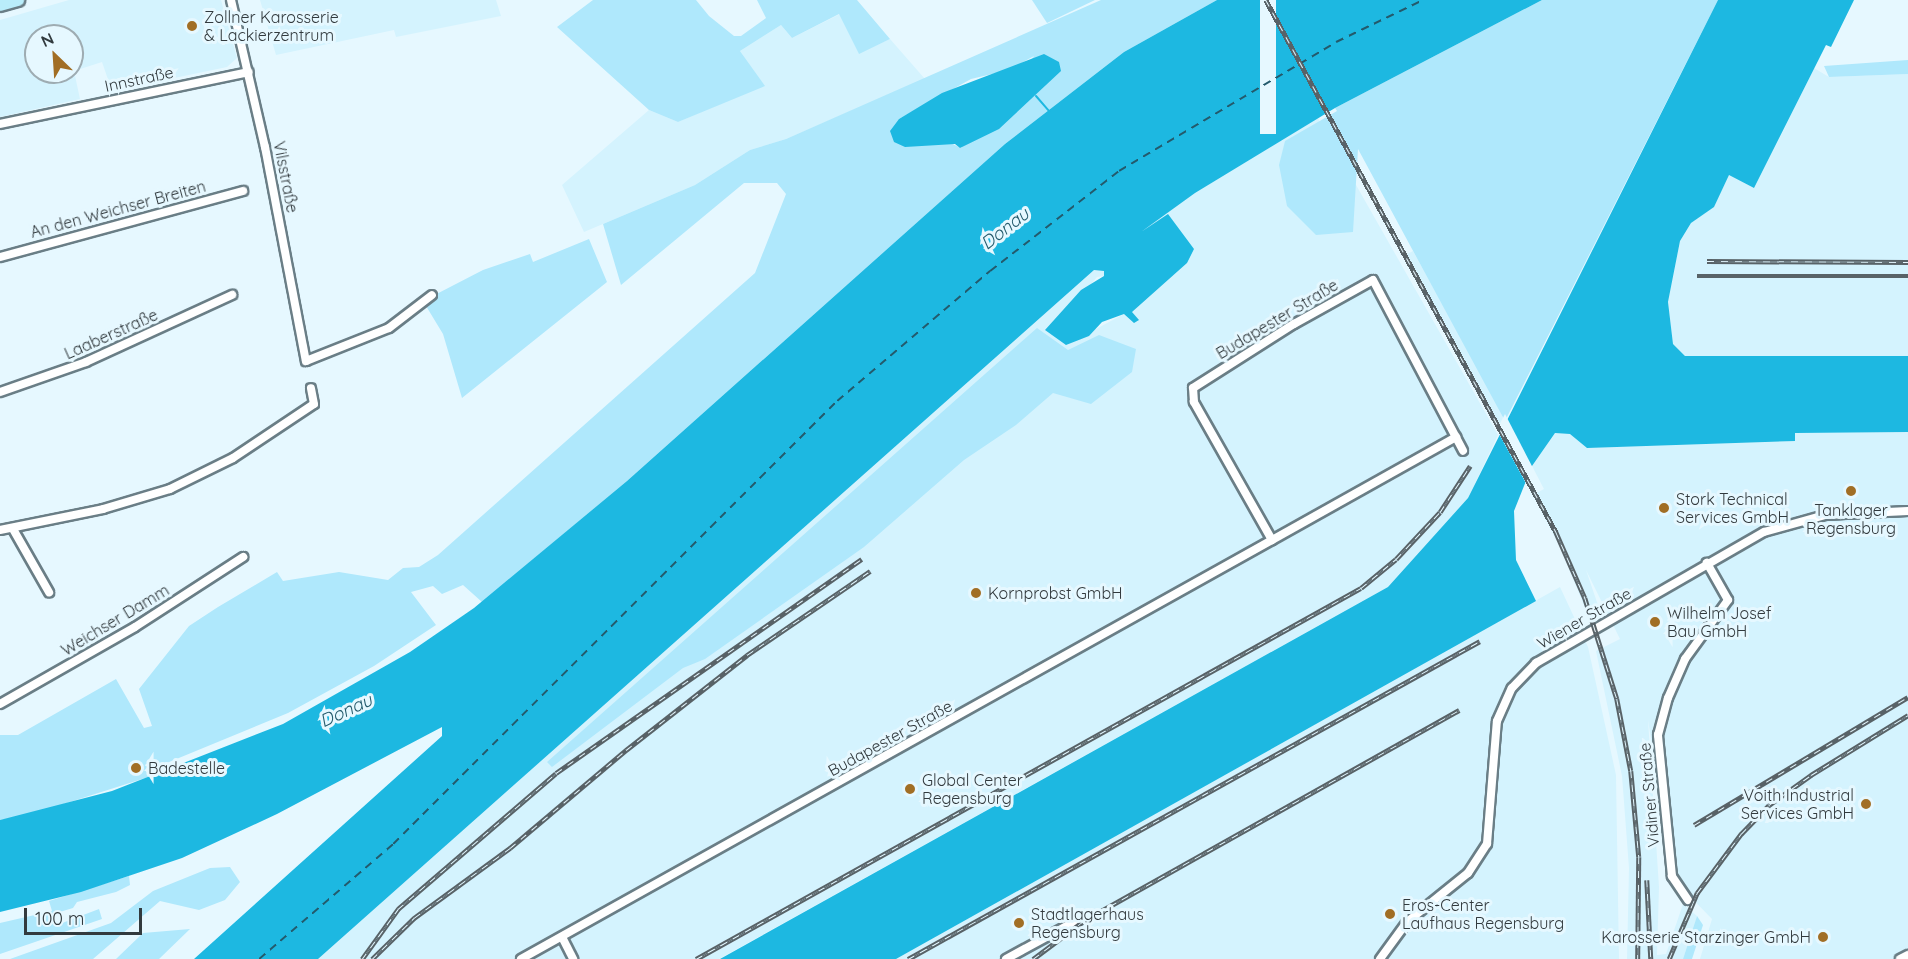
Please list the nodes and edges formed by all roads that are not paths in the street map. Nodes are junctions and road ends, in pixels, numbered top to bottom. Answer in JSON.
{"nodes":[{"id":1,"x":18,"y":0,"type":"edge"},
{"id":2,"x":231,"y":0,"type":"edge"},
{"id":3,"x":0,"y":5,"type":"edge"},
{"id":4,"x":249,"y":72,"type":"junction"},
{"id":5,"x":0,"y":124,"type":"edge"},
{"id":6,"x":243,"y":191,"type":"dead end"},
{"id":7,"x":0,"y":257,"type":"edge"},
{"id":8,"x":232,"y":295,"type":"dead end"},
{"id":9,"x":432,"y":295,"type":"dead end"},
{"id":10,"x":311,"y":388,"type":"dead end"},
{"id":11,"x":0,"y":392,"type":"edge"},
{"id":12,"x":1456,"y":437,"type":"junction"},
{"id":13,"x":1463,"y":451,"type":"dead end"},
{"id":14,"x":1908,"y":511,"type":"edge"},
{"id":15,"x":12,"y":529,"type":"junction"},
{"id":16,"x":0,"y":530,"type":"edge"},
{"id":17,"x":1272,"y":540,"type":"junction"},
{"id":18,"x":243,"y":557,"type":"dead end"},
{"id":19,"x":1707,"y":563,"type":"junction"},
{"id":20,"x":49,"y":592,"type":"dead end"},
{"id":21,"x":0,"y":704,"type":"edge"},
{"id":22,"x":1688,"y":900,"type":"dead end"},
{"id":23,"x":1085,"y":916,"type":"dead end"},
{"id":24,"x":562,"y":937,"type":"junction"},
{"id":25,"x":1908,"y":956,"type":"edge"},
{"id":26,"x":520,"y":959,"type":"edge"},
{"id":27,"x":573,"y":959,"type":"edge"},
{"id":28,"x":1006,"y":959,"type":"edge"},
{"id":29,"x":1380,"y":959,"type":"edge"},
{"id":30,"x":1900,"y":959,"type":"edge"}],
"edges":[{"from":1,"to":3,"type":"main road"},
{"from":2,"to":4,"type":"street","name":"Vilsstraße"},
{"from":4,"to":5,"type":"street","name":"Innstraße"},
{"from":4,"to":9,"type":"street","name":"Vilsstraße"},
{"from":6,"to":7,"type":"street","name":"An den Weichser Breiten"},
{"from":8,"to":11,"type":"street","name":"Laaberstraße"},
{"from":10,"to":15,"type":"street"},
{"from":12,"to":13,"type":"street","name":"Budapester Straße"},
{"from":12,"to":17,"type":"street","name":"Budapester Straße"},
{"from":12,"to":17,"type":"street","name":"Budapester Straße"},
{"from":14,"to":19,"type":"street","name":"Wiener Straße"},
{"from":15,"to":16,"type":"street"},
{"from":15,"to":20,"type":"street"},
{"from":17,"to":24,"type":"street","name":"Budapester Straße"},
{"from":18,"to":21,"type":"street","name":"Weichser Damm"},
{"from":19,"to":22,"type":"street","name":"Vidiner Straße"},
{"from":19,"to":29,"type":"street","name":"Wiener Straße"},
{"from":23,"to":28,"type":"street"},
{"from":24,"to":26,"type":"street","name":"Budapester Straße"},
{"from":24,"to":27,"type":"street"},
{"from":25,"to":30,"type":"street"}]}
